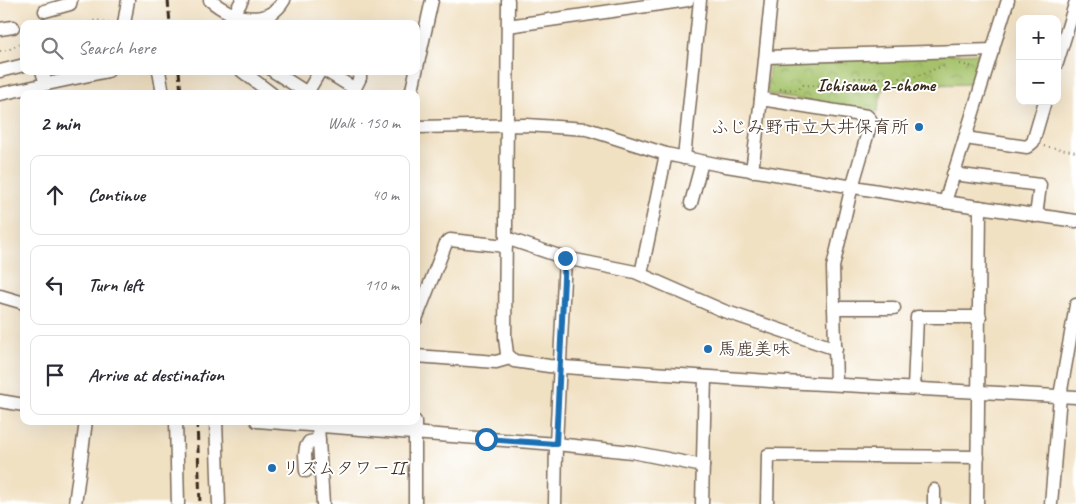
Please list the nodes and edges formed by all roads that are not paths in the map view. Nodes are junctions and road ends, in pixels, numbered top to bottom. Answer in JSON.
{"nodes":[{"id":1,"x":71,"y":0,"type":"edge"},
{"id":2,"x":128,"y":0,"type":"edge"},
{"id":3,"x":210,"y":0,"type":"edge"},
{"id":4,"x":242,"y":0,"type":"edge"},
{"id":5,"x":284,"y":0,"type":"edge"},
{"id":6,"x":432,"y":0,"type":"edge"},
{"id":7,"x":508,"y":0,"type":"edge"},
{"id":8,"x":688,"y":0,"type":"edge"},
{"id":9,"x":700,"y":0,"type":"edge"},
{"id":10,"x":771,"y":0,"type":"edge"},
{"id":11,"x":1008,"y":0,"type":"edge"},
{"id":12,"x":1076,"y":1,"type":"edge"},
{"id":13,"x":45,"y":11,"type":"dead end"},
{"id":14,"x":232,"y":19,"type":"edge"},
{"id":15,"x":125,"y":20,"type":"edge"},
{"id":16,"x":508,"y":26,"type":"junction"},
{"id":17,"x":420,"y":46,"type":"edge"},
{"id":18,"x":993,"y":50,"type":"junction"},
{"id":19,"x":766,"y":57,"type":"junction"},
{"id":20,"x":1058,"y":60,"type":"edge"},
{"id":21,"x":20,"y":66,"type":"edge"},
{"id":22,"x":0,"y":71,"type":"edge"},
{"id":23,"x":43,"y":75,"type":"edge"},
{"id":24,"x":89,"y":75,"type":"edge"},
{"id":25,"x":160,"y":75,"type":"edge"},
{"id":26,"x":247,"y":75,"type":"edge"},
{"id":27,"x":279,"y":75,"type":"edge"},
{"id":28,"x":318,"y":75,"type":"edge"},
{"id":29,"x":331,"y":75,"type":"edge"},
{"id":30,"x":360,"y":75,"type":"edge"},
{"id":31,"x":414,"y":75,"type":"edge"},
{"id":32,"x":46,"y":84,"type":"junction"},
{"id":33,"x":162,"y":90,"type":"edge"},
{"id":34,"x":267,"y":90,"type":"edge"},
{"id":35,"x":303,"y":90,"type":"edge"},
{"id":36,"x":310,"y":90,"type":"edge"},
{"id":37,"x":350,"y":90,"type":"edge"},
{"id":38,"x":354,"y":90,"type":"edge"},
{"id":39,"x":412,"y":90,"type":"edge"},
{"id":40,"x":0,"y":94,"type":"edge"},
{"id":41,"x":762,"y":99,"type":"junction"},
{"id":42,"x":1044,"y":105,"type":"edge"},
{"id":43,"x":508,"y":125,"type":"junction"},
{"id":44,"x":420,"y":127,"type":"edge"},
{"id":45,"x":965,"y":138,"type":"junction"},
{"id":46,"x":666,"y":154,"type":"junction"},
{"id":47,"x":684,"y":158,"type":"junction"},
{"id":48,"x":702,"y":162,"type":"junction"},
{"id":49,"x":752,"y":171,"type":"junction"},
{"id":50,"x":953,"y":174,"type":"junction"},
{"id":51,"x":852,"y":187,"type":"junction"},
{"id":52,"x":945,"y":202,"type":"junction"},
{"id":53,"x":691,"y":203,"type":"dead end"},
{"id":54,"x":980,"y":207,"type":"junction"},
{"id":55,"x":1036,"y":216,"type":"junction"},
{"id":56,"x":1076,"y":221,"type":"edge"},
{"id":57,"x":506,"y":242,"type":"junction"},
{"id":58,"x":565,"y":258,"type":"junction"},
{"id":59,"x":641,"y":274,"type":"junction"},
{"id":60,"x":0,"y":296,"type":"edge"},
{"id":61,"x":20,"y":302,"type":"edge"},
{"id":62,"x":1076,"y":305,"type":"edge"},
{"id":63,"x":834,"y":308,"type":"junction"},
{"id":64,"x":894,"y":308,"type":"dead end"},
{"id":65,"x":420,"y":309,"type":"edge"},
{"id":66,"x":980,"y":317,"type":"junction"},
{"id":67,"x":836,"y":349,"type":"junction"},
{"id":68,"x":420,"y":356,"type":"edge"},
{"id":69,"x":510,"y":358,"type":"junction"},
{"id":70,"x":560,"y":367,"type":"junction"},
{"id":71,"x":705,"y":376,"type":"junction"},
{"id":72,"x":836,"y":384,"type":"junction"},
{"id":73,"x":914,"y":388,"type":"junction"},
{"id":74,"x":980,"y":392,"type":"junction"},
{"id":75,"x":1060,"y":396,"type":"junction"},
{"id":76,"x":1076,"y":397,"type":"edge"},
{"id":77,"x":0,"y":402,"type":"edge"},
{"id":78,"x":20,"y":404,"type":"edge"},
{"id":79,"x":85,"y":425,"type":"edge"},
{"id":80,"x":176,"y":425,"type":"edge"},
{"id":81,"x":216,"y":425,"type":"edge"},
{"id":82,"x":318,"y":425,"type":"edge"},
{"id":83,"x":366,"y":425,"type":"edge"},
{"id":84,"x":415,"y":427,"type":"edge"},
{"id":85,"x":319,"y":440,"type":"junction"},
{"id":86,"x":556,"y":444,"type":"junction"},
{"id":87,"x":978,"y":458,"type":"junction"},
{"id":88,"x":703,"y":466,"type":"junction"},
{"id":89,"x":306,"y":472,"type":"dead end"},
{"id":90,"x":934,"y":490,"type":"dead end"},
{"id":91,"x":75,"y":504,"type":"edge"},
{"id":92,"x":178,"y":504,"type":"edge"},
{"id":93,"x":219,"y":504,"type":"edge"},
{"id":94,"x":322,"y":504,"type":"edge"},
{"id":95,"x":415,"y":504,"type":"edge"},
{"id":96,"x":555,"y":504,"type":"edge"},
{"id":97,"x":702,"y":504,"type":"edge"},
{"id":98,"x":767,"y":504,"type":"edge"},
{"id":99,"x":934,"y":504,"type":"edge"},
{"id":100,"x":978,"y":504,"type":"edge"},
{"id":101,"x":1051,"y":504,"type":"edge"}],
"edges":[{"from":1,"to":13,"type":"street"},
{"from":2,"to":15,"type":"street"},
{"from":3,"to":14,"type":"street"},
{"from":4,"to":14,"type":"street"},
{"from":5,"to":14,"type":"street"},
{"from":6,"to":17,"type":"street"},
{"from":7,"to":16,"type":"street"},
{"from":8,"to":16,"type":"street"},
{"from":9,"to":47,"type":"street"},
{"from":10,"to":19,"type":"street"},
{"from":11,"to":18,"type":"street"},
{"from":12,"to":20,"type":"street"},
{"from":16,"to":43,"type":"street"},
{"from":18,"to":19,"type":"street"},
{"from":18,"to":45,"type":"street"},
{"from":19,"to":41,"type":"street"},
{"from":21,"to":22,"type":"street"},
{"from":23,"to":32,"type":"street"},
{"from":24,"to":32,"type":"street"},
{"from":25,"to":33,"type":"street"},
{"from":26,"to":34,"type":"street"},
{"from":27,"to":35,"type":"street"},
{"from":28,"to":36,"type":"street"},
{"from":29,"to":37,"type":"street"},
{"from":30,"to":38,"type":"street"},
{"from":31,"to":39,"type":"street"},
{"from":32,"to":40,"type":"street"},
{"from":41,"to":49,"type":"street"},
{"from":41,"to":51,"type":"street"},
{"from":42,"to":45,"type":"street"},
{"from":43,"to":44,"type":"street"},
{"from":43,"to":46,"type":"street"},
{"from":43,"to":57,"type":"street"},
{"from":45,"to":50,"type":"street"},
{"from":46,"to":47,"type":"street"},
{"from":46,"to":59,"type":"street"},
{"from":47,"to":48,"type":"street"},
{"from":48,"to":49,"type":"street"},
{"from":48,"to":53,"type":"street"},
{"from":49,"to":51,"type":"street"},
{"from":50,"to":52,"type":"street"},
{"from":50,"to":55,"type":"street"},
{"from":51,"to":52,"type":"street"},
{"from":51,"to":63,"type":"street"},
{"from":52,"to":54,"type":"street"},
{"from":54,"to":55,"type":"street"},
{"from":54,"to":66,"type":"street"},
{"from":55,"to":56,"type":"street"},
{"from":57,"to":58,"type":"street"},
{"from":57,"to":65,"type":"street"},
{"from":57,"to":69,"type":"street"},
{"from":58,"to":59,"type":"street"},
{"from":58,"to":70,"type":"street"},
{"from":59,"to":67,"type":"street"},
{"from":60,"to":61,"type":"street"},
{"from":62,"to":75,"type":"street"},
{"from":63,"to":64,"type":"street"},
{"from":63,"to":67,"type":"street"},
{"from":66,"to":73,"type":"street"},
{"from":66,"to":74,"type":"street"},
{"from":67,"to":72,"type":"street"},
{"from":68,"to":69,"type":"street"},
{"from":69,"to":70,"type":"street"},
{"from":70,"to":71,"type":"street"},
{"from":70,"to":86,"type":"street"},
{"from":71,"to":72,"type":"street"},
{"from":71,"to":88,"type":"street"},
{"from":72,"to":73,"type":"street"},
{"from":73,"to":74,"type":"street"},
{"from":74,"to":75,"type":"street"},
{"from":74,"to":87,"type":"street"},
{"from":75,"to":76,"type":"street"},
{"from":75,"to":101,"type":"street"},
{"from":77,"to":78,"type":"street"},
{"from":79,"to":91,"type":"street"},
{"from":80,"to":92,"type":"street"},
{"from":81,"to":93,"type":"street"},
{"from":82,"to":85,"type":"street"},
{"from":83,"to":84,"type":"street"},
{"from":84,"to":86,"type":"street"},
{"from":84,"to":95,"type":"street"},
{"from":85,"to":89,"type":"street"},
{"from":85,"to":94,"type":"street"},
{"from":86,"to":88,"type":"street"},
{"from":86,"to":96,"type":"street"},
{"from":87,"to":98,"type":"street"},
{"from":87,"to":100,"type":"street"},
{"from":88,"to":97,"type":"street"},
{"from":90,"to":99,"type":"street"}]}
